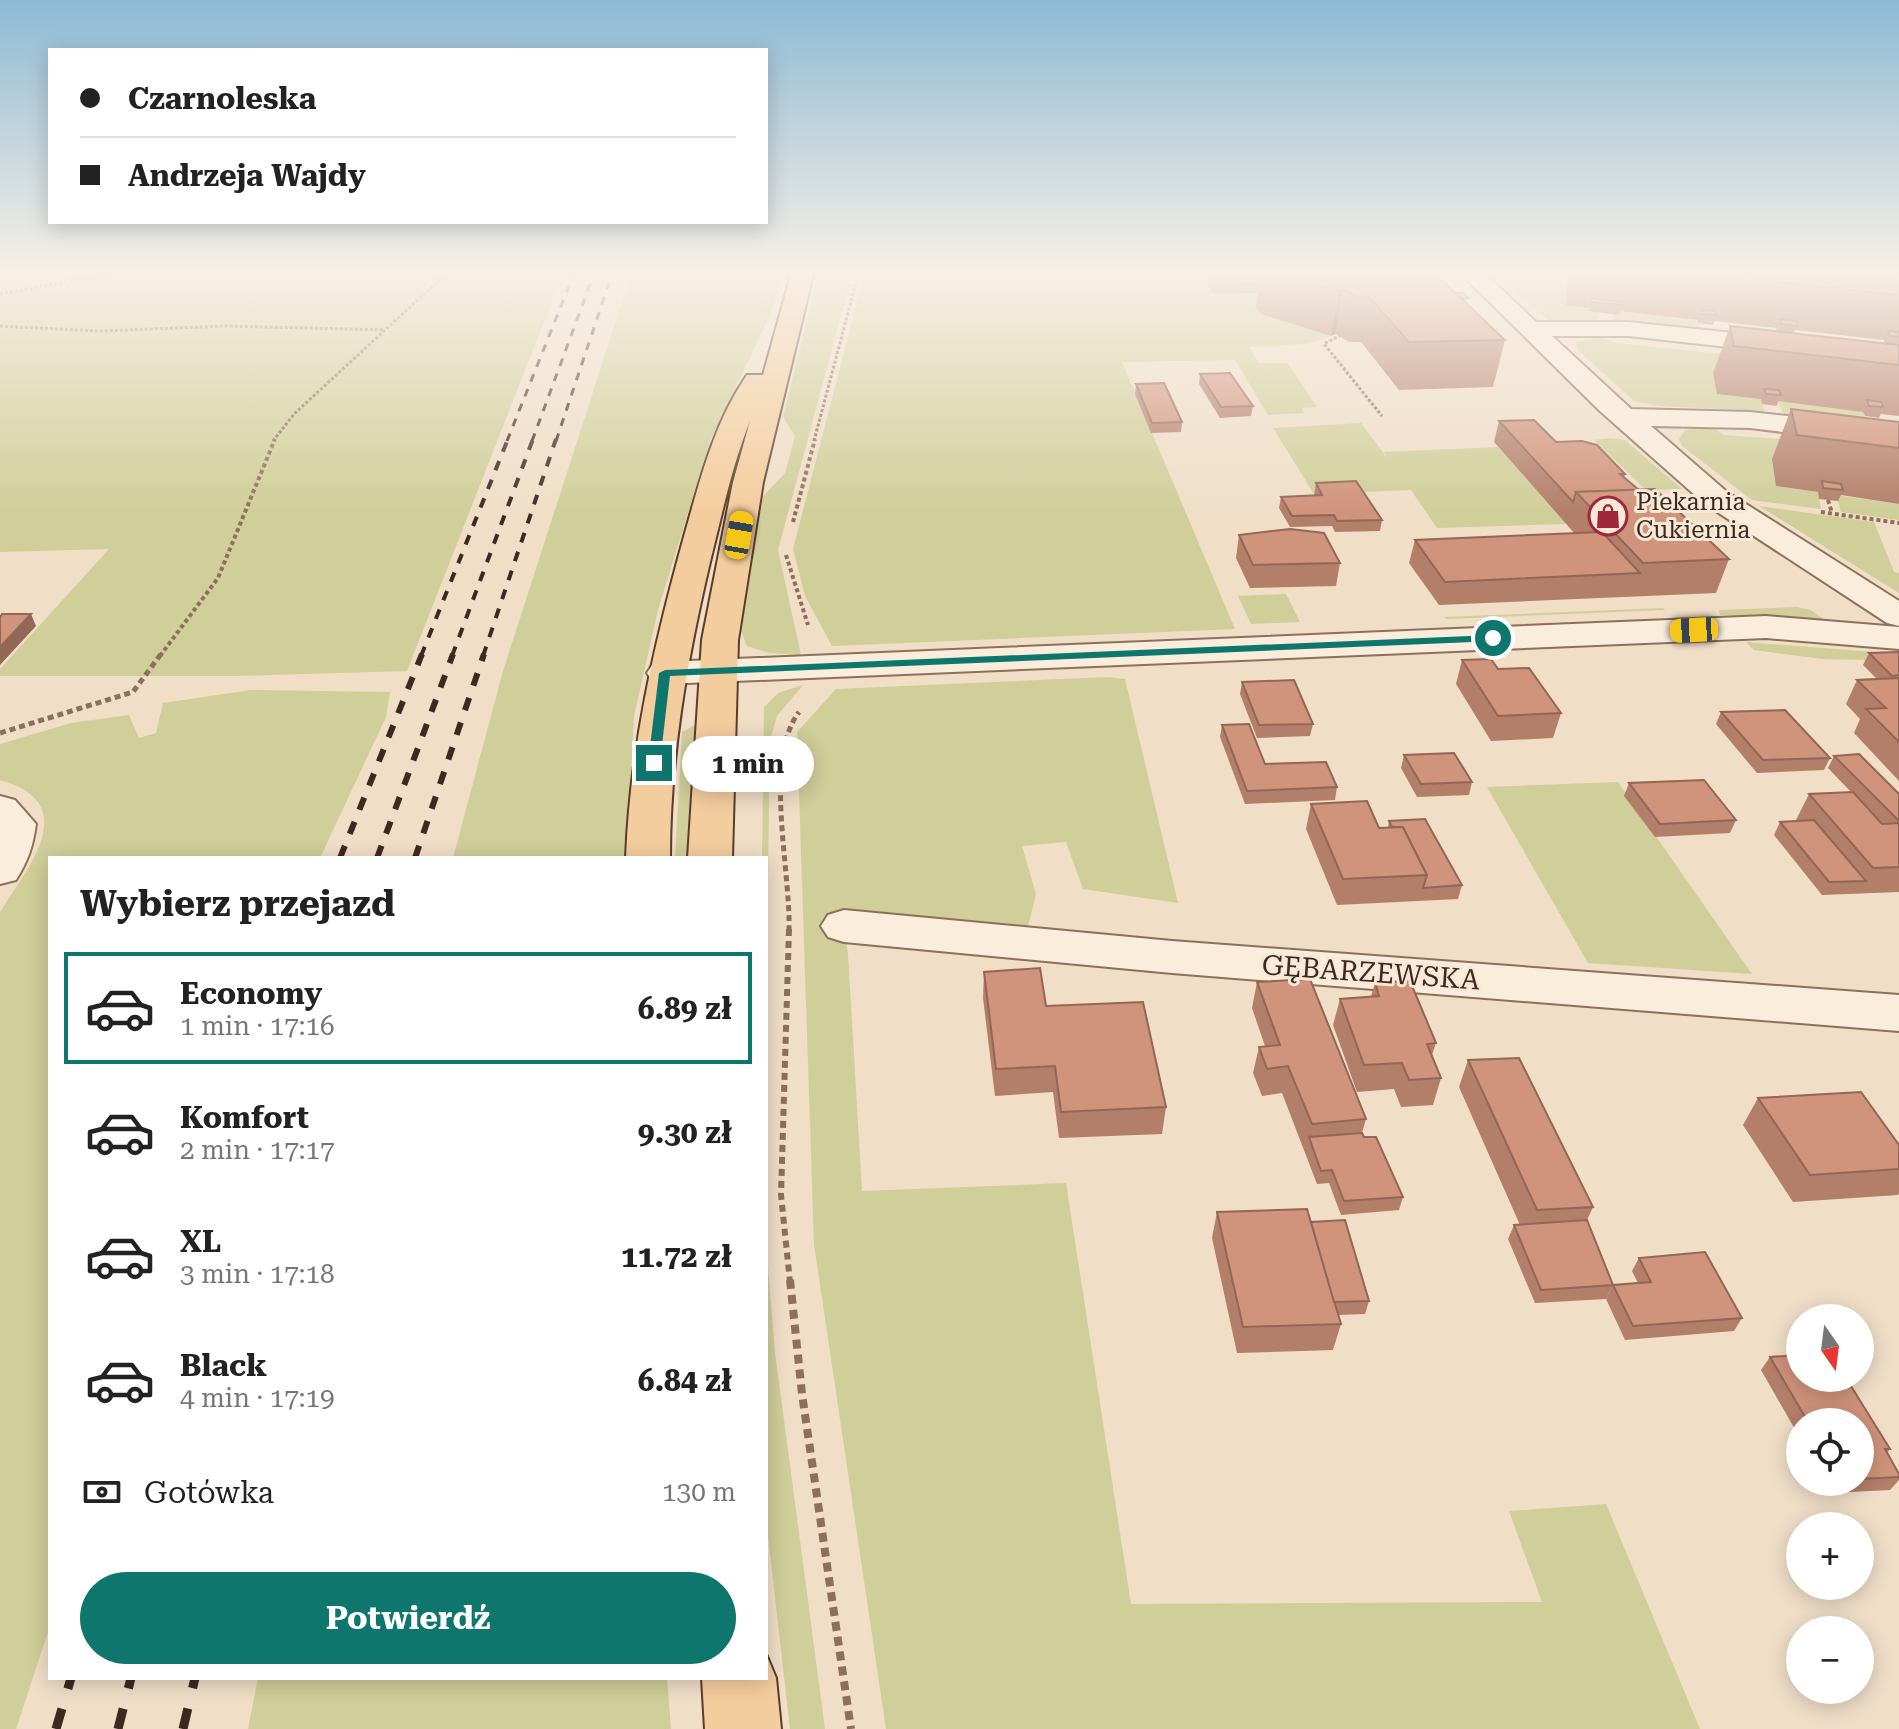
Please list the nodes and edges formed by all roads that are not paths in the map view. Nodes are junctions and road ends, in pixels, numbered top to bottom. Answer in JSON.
{"nodes":[{"id":1,"x":774,"y":352,"type":"edge"},
{"id":2,"x":781,"y":352,"type":"edge"},
{"id":3,"x":1553,"y":352,"type":"edge"},
{"id":4,"x":1840,"y":352,"type":"edge"},
{"id":5,"x":1899,"y":358,"type":"edge"},
{"id":6,"x":1624,"y":417,"type":"junction"},
{"id":7,"x":1899,"y":437,"type":"edge"},
{"id":8,"x":1899,"y":616,"type":"edge"},
{"id":9,"x":1899,"y":638,"type":"edge"},
{"id":10,"x":716,"y":672,"type":"junction"},
{"id":11,"x":665,"y":673,"type":"junction"},
{"id":12,"x":0,"y":809,"type":"edge"},
{"id":13,"x":648,"y":856,"type":"edge"},
{"id":14,"x":710,"y":856,"type":"edge"},
{"id":15,"x":0,"y":870,"type":"edge"},
{"id":16,"x":844,"y":926,"type":"dead end"},
{"id":17,"x":1899,"y":1013,"type":"edge"},
{"id":18,"x":739,"y":1680,"type":"edge"},
{"id":19,"x":743,"y":1729,"type":"edge"}],
"edges":[{"from":1,"to":11,"type":"main road"},
{"from":2,"to":10,"type":"main road"},
{"from":3,"to":6,"type":"street"},
{"from":4,"to":5,"type":"street"},
{"from":6,"to":7,"type":"street"},
{"from":6,"to":8,"type":"street"},
{"from":9,"to":10,"type":"street"},
{"from":10,"to":11,"type":"street"},
{"from":10,"to":14,"type":"main road"},
{"from":11,"to":13,"type":"main road"},
{"from":12,"to":15,"type":"street"},
{"from":16,"to":17,"type":"street","name":"GĘBARZEWSKA"},
{"from":18,"to":19,"type":"main road"}]}
